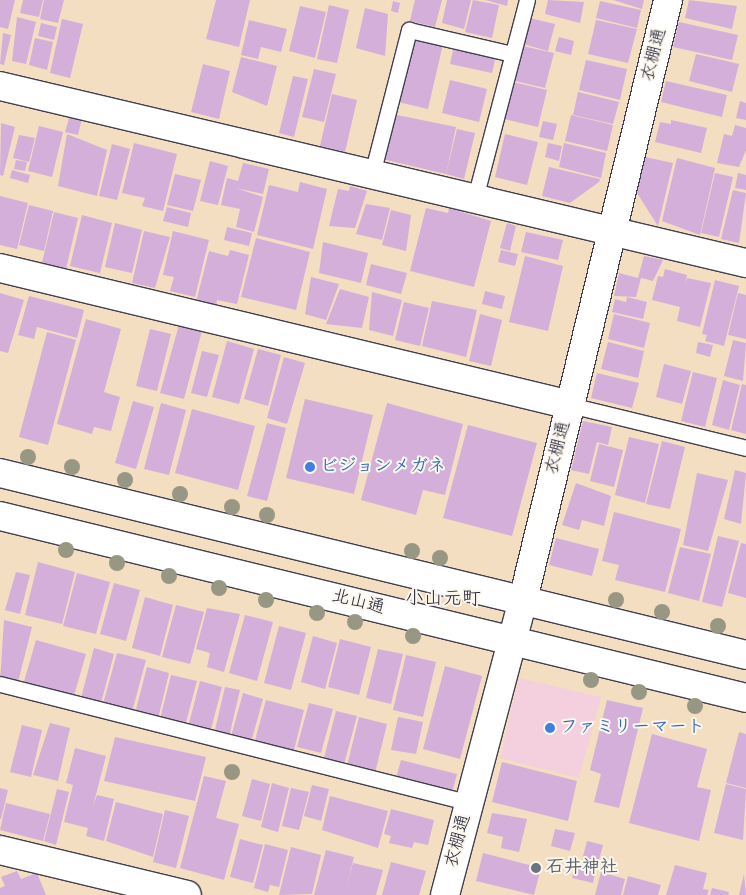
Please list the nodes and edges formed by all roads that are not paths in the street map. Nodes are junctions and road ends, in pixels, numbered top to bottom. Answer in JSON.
{"nodes":[{"id":1,"x":526,"y":0,"type":"edge"},
{"id":2,"x":668,"y":0,"type":"edge"},
{"id":3,"x":512,"y":54,"type":"junction"},
{"id":4,"x":0,"y":86,"type":"edge"},
{"id":5,"x":372,"y":174,"type":"junction"},
{"id":6,"x":475,"y":198,"type":"junction"},
{"id":7,"x":612,"y":230,"type":"junction"},
{"id":8,"x":746,"y":263,"type":"edge"},
{"id":9,"x":0,"y":268,"type":"edge"},
{"id":10,"x":570,"y":405,"type":"junction"},
{"id":11,"x":746,"y":448,"type":"edge"},
{"id":12,"x":0,"y":473,"type":"edge"},
{"id":13,"x":0,"y":516,"type":"edge"},
{"id":14,"x":205,"y":523,"type":"junction"},
{"id":15,"x":194,"y":563,"type":"junction"},
{"id":16,"x":523,"y":600,"type":"junction"},
{"id":17,"x":512,"y":641,"type":"junction"},
{"id":18,"x":746,"y":655,"type":"edge"},
{"id":19,"x":0,"y":684,"type":"edge"},
{"id":20,"x":746,"y":698,"type":"edge"},
{"id":21,"x":469,"y":803,"type":"junction"},
{"id":22,"x":0,"y":850,"type":"edge"},
{"id":23,"x":186,"y":895,"type":"edge"},
{"id":24,"x":445,"y":895,"type":"edge"}],
"edges":[{"from":1,"to":3,"type":"lane"},
{"from":2,"to":7,"type":"street","name":"衣棚通"},
{"from":3,"to":5,"type":"lane"},
{"from":3,"to":6,"type":"lane"},
{"from":4,"to":5,"type":"street"},
{"from":5,"to":6,"type":"street"},
{"from":6,"to":7,"type":"street"},
{"from":7,"to":8,"type":"street"},
{"from":7,"to":10,"type":"street","name":"衣棚通"},
{"from":9,"to":10,"type":"street"},
{"from":10,"to":11,"type":"lane"},
{"from":10,"to":16,"type":"street","name":"衣棚通"},
{"from":12,"to":14,"type":"street"},
{"from":13,"to":15,"type":"street","name":"北山通"},
{"from":14,"to":15,"type":"street"},
{"from":14,"to":16,"type":"street"},
{"from":15,"to":17,"type":"street","name":"北山通"},
{"from":16,"to":17,"type":"street","name":"衣棚通"},
{"from":16,"to":18,"type":"street"},
{"from":17,"to":20,"type":"street","name":"北山通"},
{"from":17,"to":21,"type":"street","name":"衣棚通"},
{"from":19,"to":21,"type":"lane"},
{"from":21,"to":24,"type":"street","name":"衣棚通"},
{"from":22,"to":23,"type":"street"}]}
